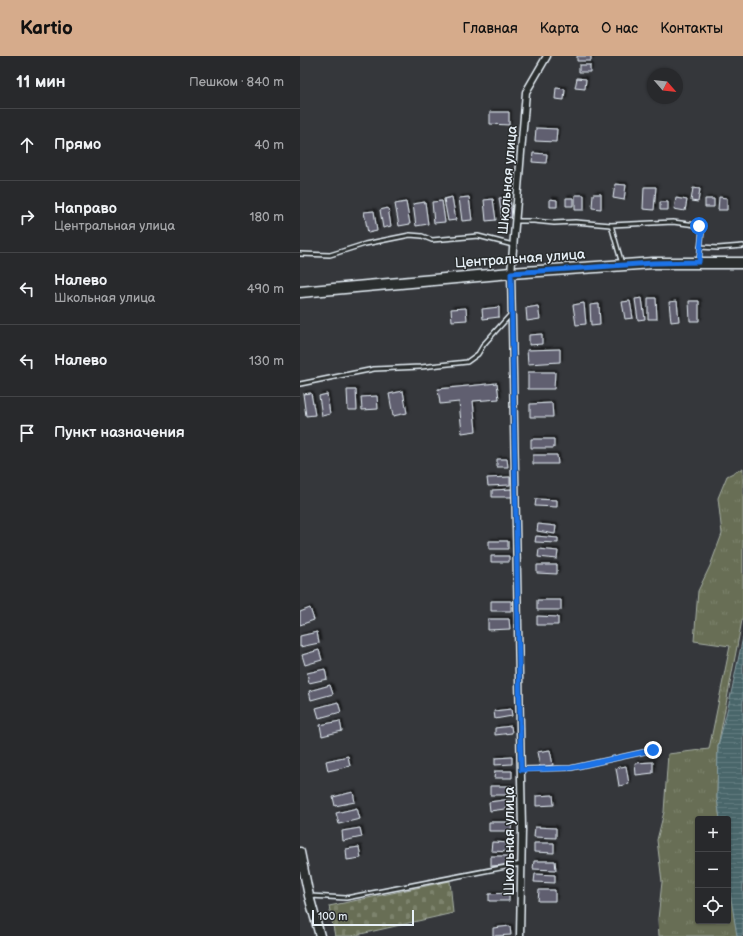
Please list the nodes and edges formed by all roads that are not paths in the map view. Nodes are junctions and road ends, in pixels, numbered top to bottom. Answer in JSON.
{"nodes":[{"id":1,"x":547,"y":56,"type":"edge"},
{"id":2,"x":515,"y":222,"type":"junction"},
{"id":3,"x":611,"y":225,"type":"junction"},
{"id":4,"x":514,"y":245,"type":"junction"},
{"id":5,"x":743,"y":246,"type":"edge"},
{"id":6,"x":700,"y":247,"type":"junction"},
{"id":7,"x":300,"y":254,"type":"edge"},
{"id":8,"x":699,"y":262,"type":"junction"},
{"id":9,"x":743,"y":263,"type":"edge"},
{"id":10,"x":622,"y":265,"type":"junction"},
{"id":11,"x":511,"y":273,"type":"junction"},
{"id":12,"x":300,"y":292,"type":"edge"},
{"id":13,"x":513,"y":313,"type":"junction"},
{"id":14,"x":300,"y":384,"type":"edge"},
{"id":15,"x":653,"y":750,"type":"dead end"},
{"id":16,"x":521,"y":770,"type":"junction"},
{"id":17,"x":300,"y":852,"type":"edge"},
{"id":18,"x":521,"y":864,"type":"junction"},
{"id":19,"x":309,"y":896,"type":"junction"},
{"id":20,"x":320,"y":936,"type":"edge"},
{"id":21,"x":520,"y":936,"type":"edge"}],
"edges":[{"from":1,"to":2,"type":"street","name":"Школьная улица"},
{"from":2,"to":3,"type":"lane"},
{"from":2,"to":4,"type":"street","name":"Школьная улица"},
{"from":3,"to":6,"type":"lane"},
{"from":3,"to":10,"type":"lane"},
{"from":4,"to":7,"type":"lane"},
{"from":4,"to":11,"type":"street","name":"Школьная улица"},
{"from":5,"to":6,"type":"lane"},
{"from":6,"to":8,"type":"lane"},
{"from":8,"to":9,"type":"main road","name":"Центральная улица"},
{"from":8,"to":10,"type":"main road","name":"Центральная улица"},
{"from":10,"to":11,"type":"main road","name":"Центральная улица"},
{"from":11,"to":12,"type":"main road","name":"Центральная улица"},
{"from":11,"to":13,"type":"street","name":"Школьная улица"},
{"from":13,"to":14,"type":"lane"},
{"from":13,"to":16,"type":"street","name":"Школьная улица"},
{"from":15,"to":16,"type":"lane"},
{"from":16,"to":18,"type":"street","name":"Школьная улица"},
{"from":17,"to":19,"type":"street"},
{"from":18,"to":19,"type":"lane"},
{"from":18,"to":21,"type":"street","name":"Школьная улица"},
{"from":19,"to":20,"type":"street"}]}
